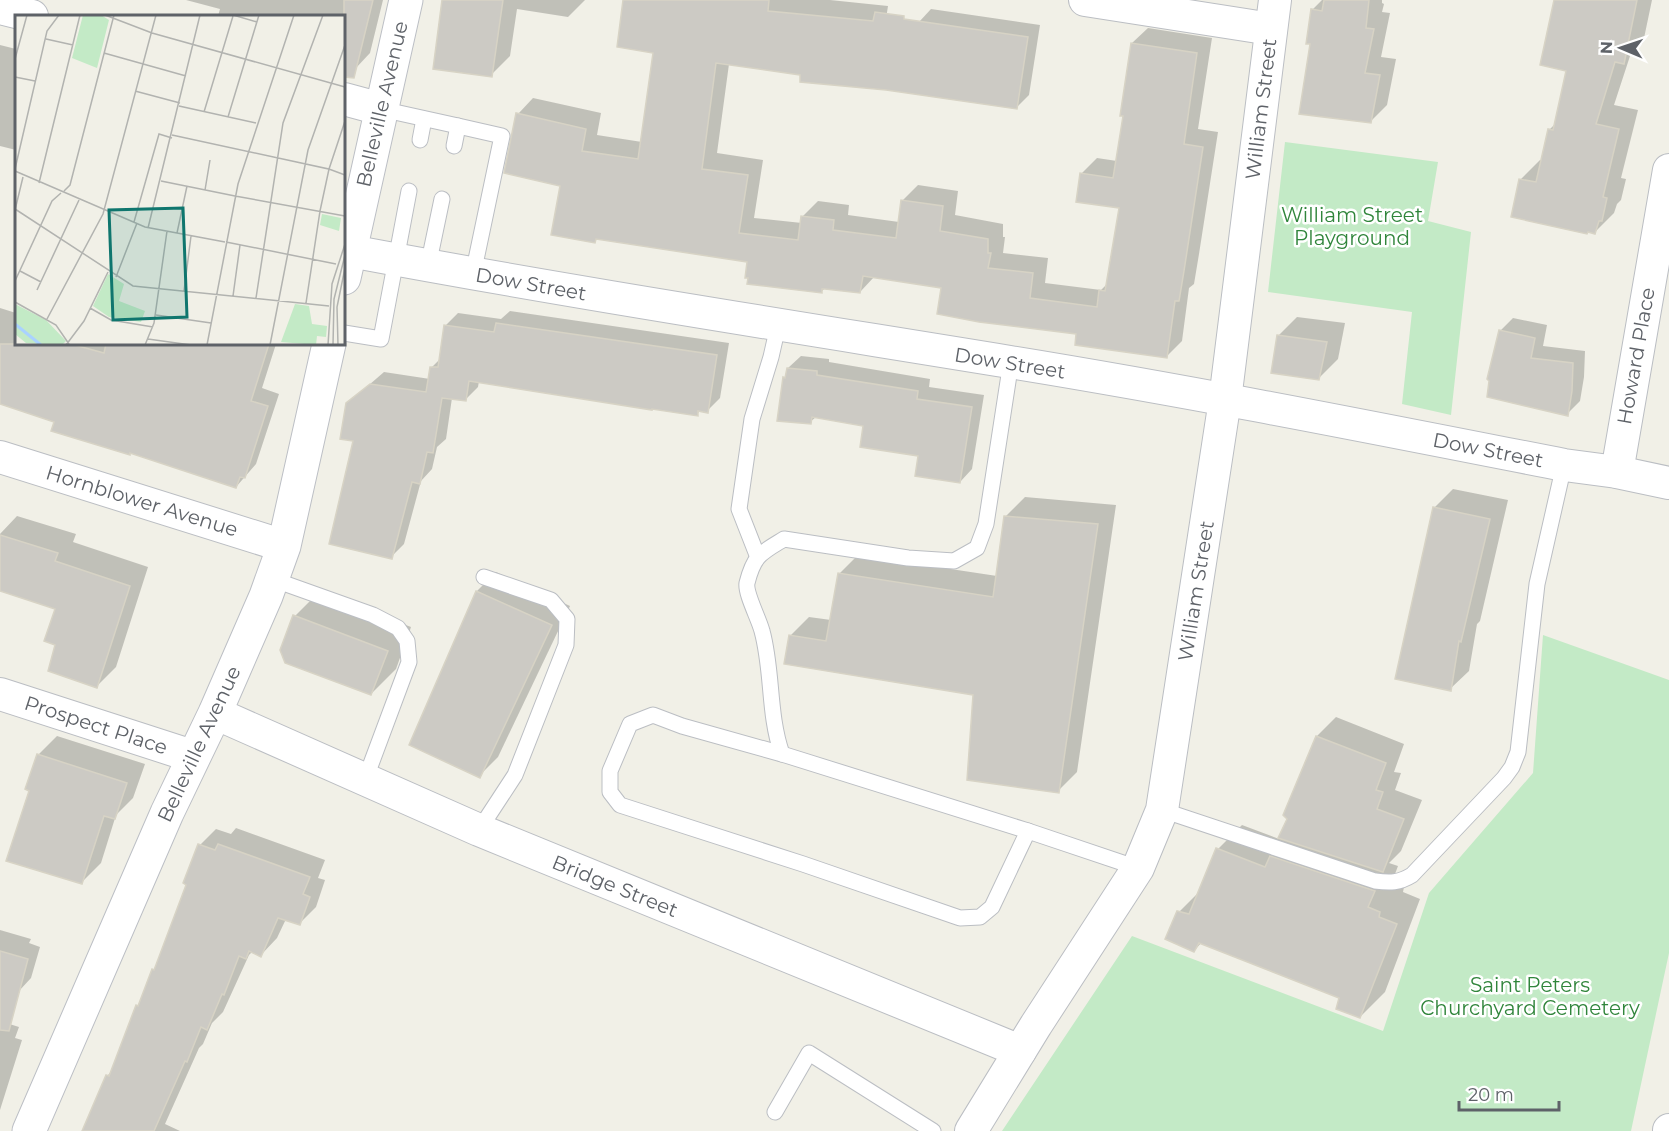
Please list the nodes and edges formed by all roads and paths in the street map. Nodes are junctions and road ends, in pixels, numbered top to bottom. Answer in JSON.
{"nodes":[{"id":1,"x":406,"y":0,"type":"edge"},
{"id":2,"x":1085,"y":0,"type":"edge"},
{"id":3,"x":0,"y":8,"type":"edge"},
{"id":4,"x":28,"y":15,"type":"edge"},
{"id":5,"x":1273,"y":15,"type":"edge"},
{"id":6,"x":345,"y":99,"type":"edge"},
{"id":7,"x":381,"y":109,"type":"junction"},
{"id":8,"x":424,"y":119,"type":"junction"},
{"id":9,"x":458,"y":126,"type":"junction"},
{"id":10,"x":420,"y":140,"type":"dead end"},
{"id":11,"x":454,"y":146,"type":"dead end"},
{"id":12,"x":1669,"y":170,"type":"edge"},
{"id":13,"x":409,"y":191,"type":"dead end"},
{"id":14,"x":442,"y":199,"type":"dead end"},
{"id":15,"x":394,"y":260,"type":"junction"},
{"id":16,"x":346,"y":265,"type":"edge"},
{"id":17,"x":428,"y":266,"type":"junction"},
{"id":18,"x":473,"y":274,"type":"junction"},
{"id":19,"x":778,"y":326,"type":"junction"},
{"id":20,"x":345,"y":333,"type":"edge"},
{"id":21,"x":329,"y":345,"type":"edge"},
{"id":22,"x":1011,"y":362,"type":"junction"},
{"id":23,"x":1225,"y":400,"type":"junction"},
{"id":24,"x":0,"y":457,"type":"edge"},
{"id":25,"x":1564,"y":465,"type":"junction"},
{"id":26,"x":1617,"y":472,"type":"junction"},
{"id":27,"x":1669,"y":483,"type":"edge"},
{"id":28,"x":284,"y":546,"type":"junction"},
{"id":29,"x":757,"y":555,"type":"junction"},
{"id":30,"x":484,"y":577,"type":"dead end"},
{"id":31,"x":272,"y":579,"type":"junction"},
{"id":32,"x":0,"y":694,"type":"edge"},
{"id":33,"x":214,"y":713,"type":"junction"},
{"id":34,"x":782,"y":754,"type":"junction"},
{"id":35,"x":192,"y":756,"type":"junction"},
{"id":36,"x":365,"y":780,"type":"junction"},
{"id":37,"x":1162,"y":810,"type":"junction"},
{"id":38,"x":479,"y":830,"type":"junction"},
{"id":39,"x":1028,"y":831,"type":"junction"},
{"id":40,"x":1138,"y":868,"type":"junction"},
{"id":41,"x":1020,"y":1051,"type":"junction"},
{"id":42,"x":775,"y":1112,"type":"dead end"},
{"id":43,"x":29,"y":1131,"type":"edge"},
{"id":44,"x":933,"y":1131,"type":"edge"},
{"id":45,"x":971,"y":1131,"type":"edge"}],
"edges":[{"from":1,"to":7,"type":"main road","name":"Belleville Avenue"},
{"from":2,"to":5,"type":"street"},
{"from":3,"to":4,"type":"street"},
{"from":5,"to":23,"type":"street","name":"William Street"},
{"from":6,"to":7,"type":"street"},
{"from":7,"to":8,"type":"lane"},
{"from":7,"to":16,"type":"main road","name":"Belleville Avenue"},
{"from":8,"to":9,"type":"lane"},
{"from":8,"to":10,"type":"lane"},
{"from":9,"to":11,"type":"lane"},
{"from":9,"to":18,"type":"lane"},
{"from":12,"to":26,"type":"street","name":"Howard Place"},
{"from":13,"to":15,"type":"lane"},
{"from":14,"to":17,"type":"lane"},
{"from":15,"to":16,"type":"street","name":"Dow Street"},
{"from":15,"to":17,"type":"street","name":"Dow Street"},
{"from":15,"to":20,"type":"lane"},
{"from":17,"to":18,"type":"street","name":"Dow Street"},
{"from":18,"to":19,"type":"street","name":"Dow Street"},
{"from":19,"to":22,"type":"street","name":"Dow Street"},
{"from":19,"to":29,"type":"lane"},
{"from":21,"to":28,"type":"main road","name":"Belleville Avenue"},
{"from":22,"to":23,"type":"street","name":"Dow Street"},
{"from":22,"to":29,"type":"lane"},
{"from":23,"to":25,"type":"street","name":"Dow Street"},
{"from":23,"to":37,"type":"street","name":"William Street"},
{"from":24,"to":28,"type":"street","name":"Hornblower Avenue"},
{"from":25,"to":26,"type":"street","name":"Dow Street"},
{"from":25,"to":37,"type":"lane"},
{"from":26,"to":27,"type":"street","name":"Dow Street"},
{"from":28,"to":31,"type":"main road","name":"Belleville Avenue"},
{"from":29,"to":34,"type":"lane"},
{"from":30,"to":38,"type":"lane"},
{"from":31,"to":33,"type":"main road","name":"Belleville Avenue"},
{"from":31,"to":36,"type":"lane"},
{"from":32,"to":35,"type":"street","name":"Prospect Place"},
{"from":33,"to":35,"type":"main road","name":"Belleville Avenue"},
{"from":33,"to":36,"type":"street","name":"Bridge Street"},
{"from":34,"to":39,"type":"lane"},
{"from":34,"to":39,"type":"lane"},
{"from":35,"to":43,"type":"main road","name":"Belleville Avenue"},
{"from":36,"to":38,"type":"street","name":"Bridge Street"},
{"from":37,"to":40,"type":"street","name":"William Street"},
{"from":38,"to":41,"type":"street","name":"Bridge Street"},
{"from":39,"to":40,"type":"lane"},
{"from":40,"to":41,"type":"street","name":"William Street"},
{"from":41,"to":45,"type":"street","name":"William Street"},
{"from":42,"to":44,"type":"lane"}]}
